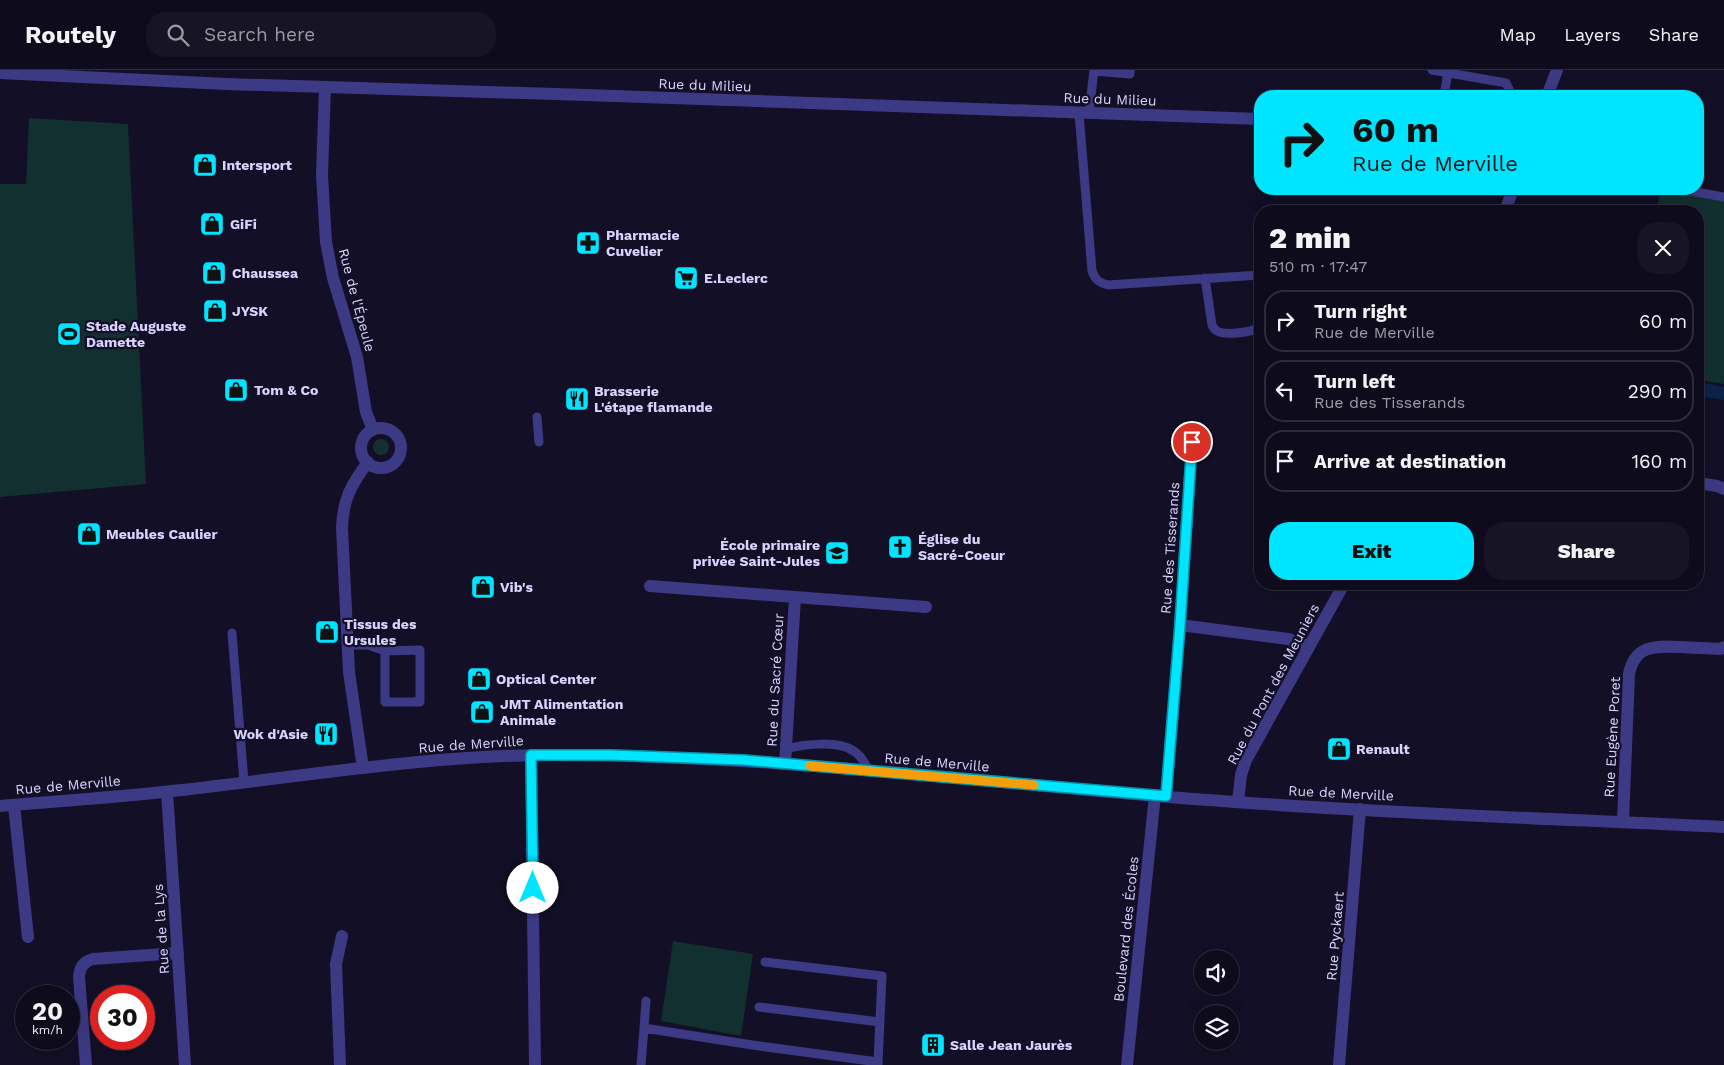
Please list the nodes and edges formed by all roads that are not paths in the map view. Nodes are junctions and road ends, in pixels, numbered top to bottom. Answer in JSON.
{"nodes":[{"id":1,"x":1094,"y":70,"type":"edge"},
{"id":2,"x":1130,"y":70,"type":"edge"},
{"id":3,"x":1432,"y":70,"type":"edge"},
{"id":4,"x":1557,"y":70,"type":"edge"},
{"id":5,"x":1448,"y":72,"type":"junction"},
{"id":6,"x":0,"y":73,"type":"edge"},
{"id":7,"x":326,"y":87,"type":"junction"},
{"id":8,"x":1445,"y":90,"type":"edge"},
{"id":9,"x":1509,"y":90,"type":"edge"},
{"id":10,"x":1549,"y":90,"type":"edge"},
{"id":11,"x":1084,"y":113,"type":"junction"},
{"id":12,"x":1254,"y":119,"type":"edge"},
{"id":13,"x":1704,"y":193,"type":"edge"},
{"id":14,"x":1724,"y":197,"type":"edge"},
{"id":15,"x":1254,"y":275,"type":"edge"},
{"id":16,"x":1205,"y":278,"type":"junction"},
{"id":17,"x":1254,"y":330,"type":"edge"},
{"id":18,"x":537,"y":417,"type":"dead end"},
{"id":19,"x":372,"y":430,"type":"junction"},
{"id":20,"x":539,"y":442,"type":"dead end"},
{"id":21,"x":1192,"y":442,"type":"dead end"},
{"id":22,"x":368,"y":462,"type":"junction"},
{"id":23,"x":1704,"y":484,"type":"edge"},
{"id":24,"x":1724,"y":489,"type":"edge"},
{"id":25,"x":650,"y":586,"type":"dead end"},
{"id":26,"x":1341,"y":590,"type":"edge"},
{"id":27,"x":795,"y":597,"type":"junction"},
{"id":28,"x":926,"y":607,"type":"dead end"},
{"id":29,"x":1180,"y":625,"type":"junction"},
{"id":30,"x":232,"y":633,"type":"dead end"},
{"id":31,"x":348,"y":645,"type":"junction"},
{"id":32,"x":1309,"y":646,"type":"junction"},
{"id":33,"x":1724,"y":647,"type":"edge"},
{"id":34,"x":385,"y":651,"type":"junction"},
{"id":35,"x":786,"y":749,"type":"junction"},
{"id":36,"x":531,"y":755,"type":"junction"},
{"id":37,"x":786,"y":764,"type":"junction"},
{"id":38,"x":362,"y":768,"type":"junction"},
{"id":39,"x":869,"y":771,"type":"junction"},
{"id":40,"x":244,"y":782,"type":"junction"},
{"id":41,"x":167,"y":792,"type":"junction"},
{"id":42,"x":1161,"y":796,"type":"junction"},
{"id":43,"x":1238,"y":802,"type":"junction"},
{"id":44,"x":14,"y":804,"type":"junction"},
{"id":45,"x":0,"y":806,"type":"edge"},
{"id":46,"x":1360,"y":809,"type":"junction"},
{"id":47,"x":1623,"y":822,"type":"junction"},
{"id":48,"x":1724,"y":827,"type":"edge"},
{"id":49,"x":342,"y":936,"type":"dead end"},
{"id":50,"x":28,"y":937,"type":"dead end"},
{"id":51,"x":178,"y":953,"type":"junction"},
{"id":52,"x":765,"y":962,"type":"dead end"},
{"id":53,"x":646,"y":1001,"type":"dead end"},
{"id":54,"x":759,"y":1007,"type":"dead end"},
{"id":55,"x":880,"y":1022,"type":"junction"},
{"id":56,"x":644,"y":1028,"type":"junction"},
{"id":57,"x":878,"y":1064,"type":"edge"},
{"id":58,"x":86,"y":1065,"type":"edge"},
{"id":59,"x":185,"y":1065,"type":"edge"},
{"id":60,"x":340,"y":1065,"type":"edge"},
{"id":61,"x":535,"y":1065,"type":"edge"},
{"id":62,"x":642,"y":1065,"type":"edge"},
{"id":63,"x":1127,"y":1065,"type":"edge"},
{"id":64,"x":1340,"y":1065,"type":"edge"}],
"edges":[{"from":1,"to":2,"type":"lane"},
{"from":1,"to":11,"type":"lane"},
{"from":3,"to":5,"type":"lane"},
{"from":4,"to":10,"type":"street"},
{"from":5,"to":8,"type":"lane"},
{"from":5,"to":9,"type":"lane"},
{"from":6,"to":7,"type":"street","name":"Rue du Milieu"},
{"from":7,"to":11,"type":"street","name":"Rue du Milieu"},
{"from":7,"to":19,"type":"street","name":"Rue de l'Épeule"},
{"from":11,"to":12,"type":"street","name":"Rue du Milieu"},
{"from":11,"to":16,"type":"lane"},
{"from":13,"to":14,"type":"lane"},
{"from":15,"to":16,"type":"lane"},
{"from":16,"to":17,"type":"lane"},
{"from":18,"to":20,"type":"lane"},
{"from":19,"to":22,"type":"street"},
{"from":19,"to":22,"type":"street"},
{"from":21,"to":29,"type":"street","name":"Rue des Tisserands"},
{"from":22,"to":31,"type":"street"},
{"from":23,"to":24,"type":"street"},
{"from":25,"to":27,"type":"street","name":"Rue du Sacré Cœur"},
{"from":26,"to":32,"type":"street","name":"Rue du Pont des Meuniers"},
{"from":27,"to":28,"type":"street","name":"Rue du Sacré Cœur"},
{"from":27,"to":35,"type":"street","name":"Rue du Sacré Cœur"},
{"from":29,"to":32,"type":"street","name":"Rue des Tisserands"},
{"from":29,"to":42,"type":"street","name":"Rue des Tisserands"},
{"from":30,"to":40,"type":"lane"},
{"from":31,"to":34,"type":"lane"},
{"from":31,"to":38,"type":"street"},
{"from":32,"to":43,"type":"street","name":"Rue du Pont des Meuniers"},
{"from":33,"to":47,"type":"street","name":"Rue Eugène Poret"},
{"from":34,"to":34,"type":"lane"},
{"from":35,"to":37,"type":"street","name":"Rue du Sacré Cœur"},
{"from":35,"to":39,"type":"lane"},
{"from":36,"to":37,"type":"street","name":"Rue de Merville"},
{"from":36,"to":38,"type":"street","name":"Rue de Merville"},
{"from":36,"to":61,"type":"street"},
{"from":37,"to":39,"type":"street","name":"Rue de Merville"},
{"from":38,"to":40,"type":"street","name":"Rue de Merville"},
{"from":39,"to":42,"type":"street","name":"Rue de Merville"},
{"from":40,"to":41,"type":"street","name":"Rue de Merville"},
{"from":41,"to":44,"type":"street","name":"Rue de Merville"},
{"from":41,"to":51,"type":"street","name":"Rue de la Lys"},
{"from":42,"to":43,"type":"street","name":"Rue de Merville"},
{"from":42,"to":63,"type":"street","name":"Boulevard des Écoles"},
{"from":43,"to":46,"type":"street","name":"Rue de Merville"},
{"from":44,"to":45,"type":"street","name":"Rue de Merville"},
{"from":44,"to":50,"type":"street"},
{"from":46,"to":47,"type":"street","name":"Rue de Merville"},
{"from":46,"to":64,"type":"street","name":"Rue Pyckaert"},
{"from":47,"to":48,"type":"street","name":"Rue de Merville"},
{"from":49,"to":60,"type":"street"},
{"from":51,"to":58,"type":"street"},
{"from":51,"to":59,"type":"street","name":"Rue de la Lys"},
{"from":52,"to":55,"type":"lane"},
{"from":53,"to":56,"type":"lane"},
{"from":54,"to":55,"type":"lane"},
{"from":55,"to":57,"type":"lane"},
{"from":56,"to":57,"type":"lane"},
{"from":56,"to":62,"type":"lane"}]}
